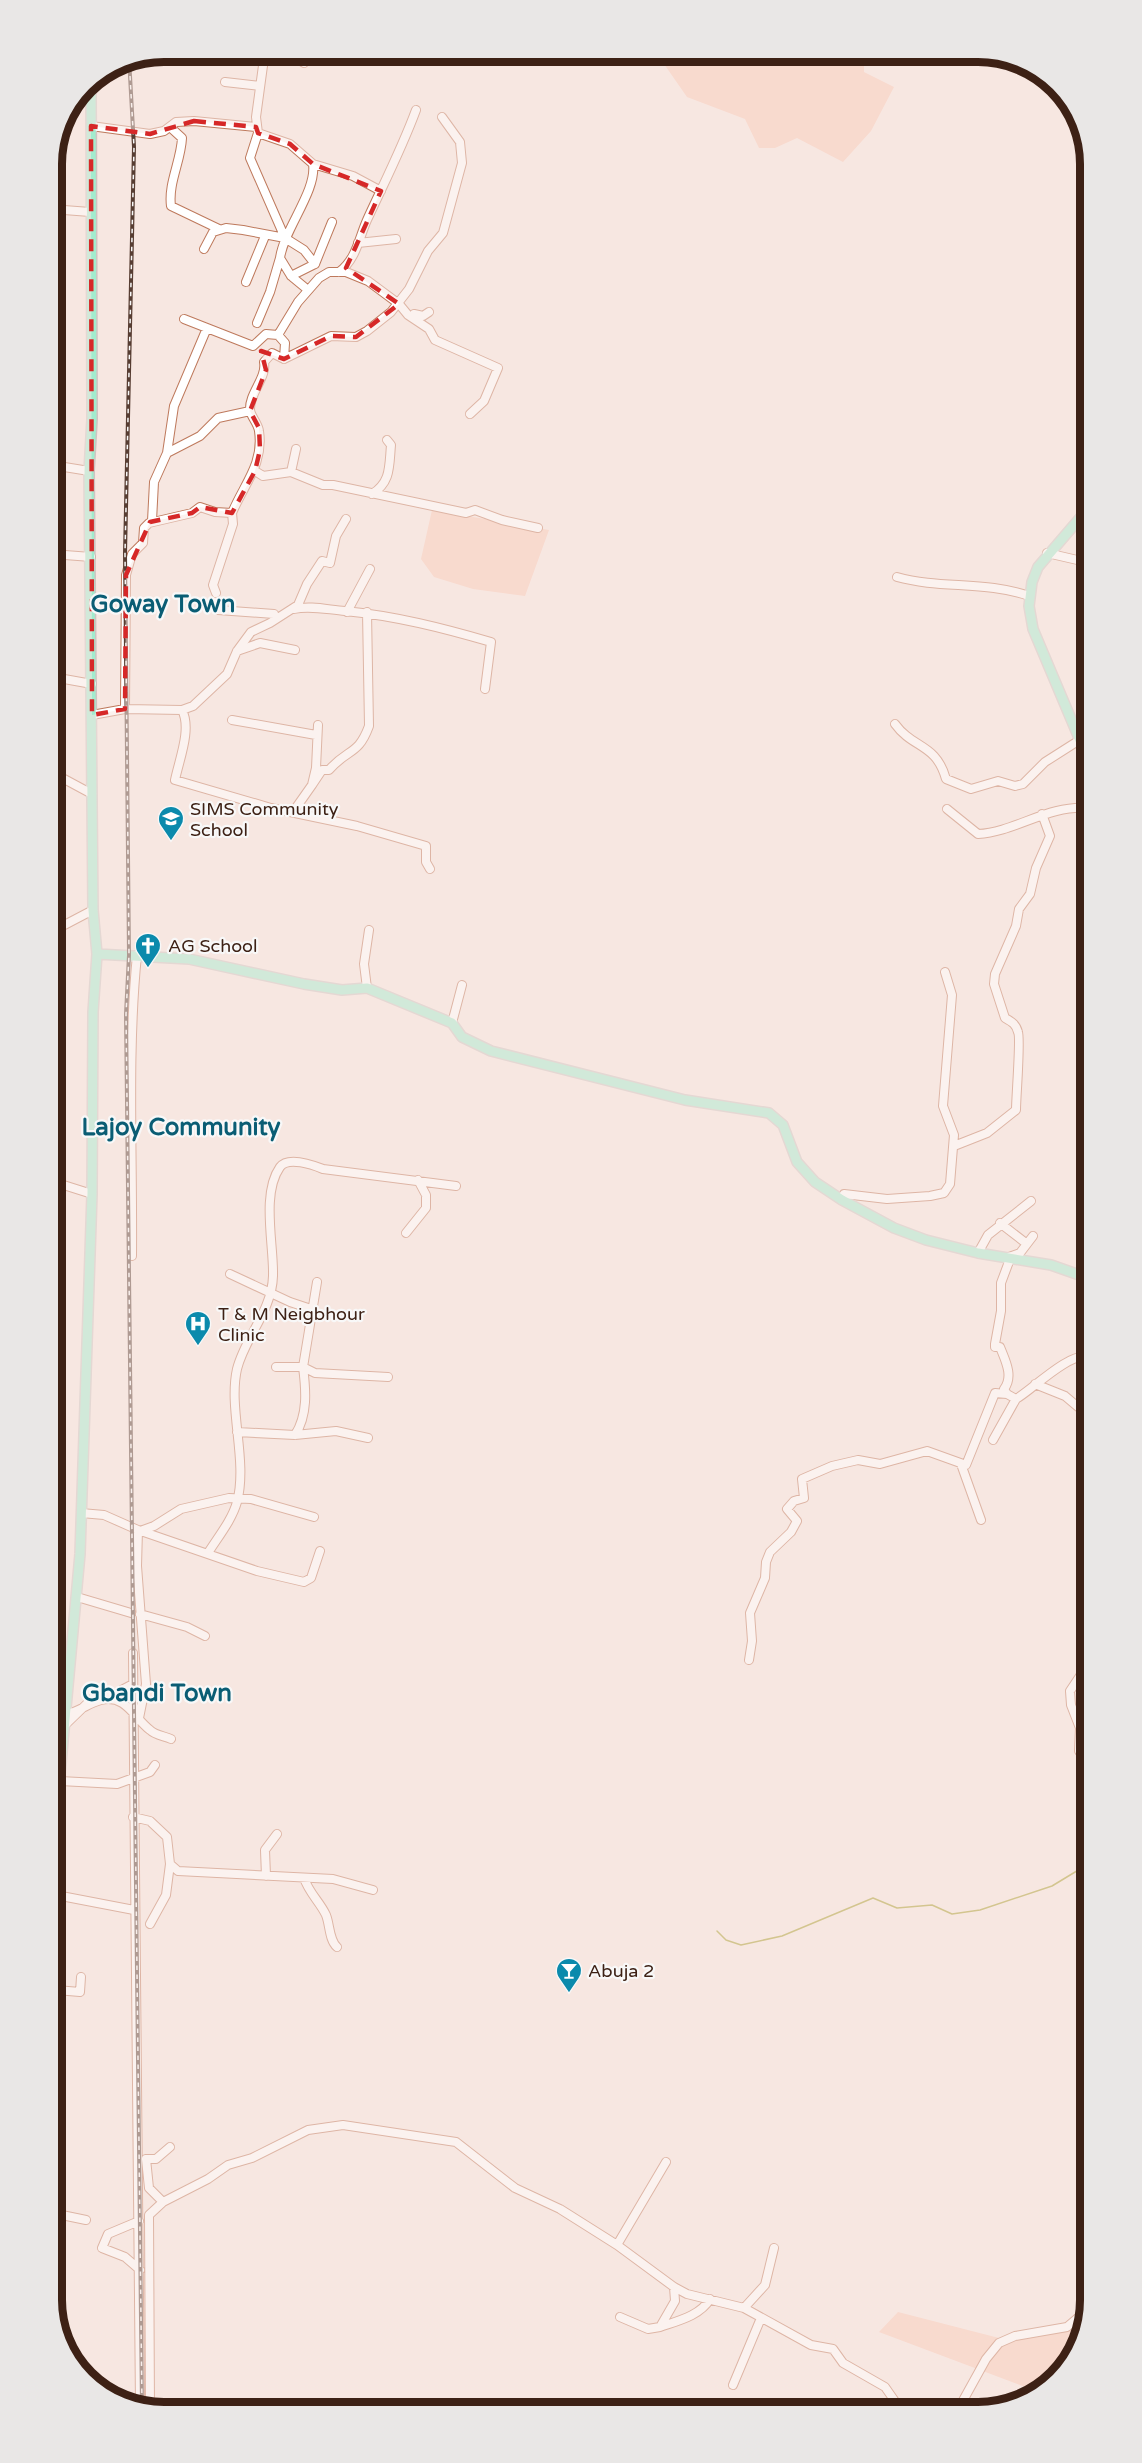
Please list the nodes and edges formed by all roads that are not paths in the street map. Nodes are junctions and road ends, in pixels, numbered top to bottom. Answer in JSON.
{"nodes":[{"id":1,"x":263,"y":62,"type":"edge"},
{"id":2,"x":225,"y":82,"type":"dead end"},
{"id":3,"x":260,"y":86,"type":"junction"},
{"id":4,"x":91,"y":92,"type":"edge"},
{"id":5,"x":416,"y":110,"type":"dead end"},
{"id":6,"x":442,"y":117,"type":"dead end"},
{"id":7,"x":91,"y":126,"type":"junction"},
{"id":8,"x":170,"y":127,"type":"junction"},
{"id":9,"x":257,"y":130,"type":"junction"},
{"id":10,"x":313,"y":164,"type":"junction"},
{"id":11,"x":381,"y":191,"type":"junction"},
{"id":12,"x":62,"y":210,"type":"edge"},
{"id":13,"x":90,"y":212,"type":"junction"},
{"id":14,"x":332,"y":222,"type":"dead end"},
{"id":15,"x":219,"y":229,"type":"junction"},
{"id":16,"x":265,"y":236,"type":"junction"},
{"id":17,"x":285,"y":238,"type":"junction"},
{"id":18,"x":396,"y":239,"type":"dead end"},
{"id":19,"x":358,"y":243,"type":"junction"},
{"id":20,"x":204,"y":249,"type":"dead end"},
{"id":21,"x":280,"y":258,"type":"junction"},
{"id":22,"x":315,"y":264,"type":"junction"},
{"id":23,"x":338,"y":273,"type":"junction"},
{"id":24,"x":291,"y":276,"type":"junction"},
{"id":25,"x":246,"y":282,"type":"dead end"},
{"id":26,"x":309,"y":290,"type":"junction"},
{"id":27,"x":399,"y":304,"type":"junction"},
{"id":28,"x":429,"y":312,"type":"dead end"},
{"id":29,"x":408,"y":315,"type":"junction"},
{"id":30,"x":184,"y":319,"type":"dead end"},
{"id":31,"x":257,"y":322,"type":"dead end"},
{"id":32,"x":207,"y":328,"type":"junction"},
{"id":33,"x":278,"y":335,"type":"junction"},
{"id":34,"x":284,"y":359,"type":"junction"},
{"id":35,"x":250,"y":411,"type":"junction"},
{"id":36,"x":470,"y":414,"type":"dead end"},
{"id":37,"x":387,"y":440,"type":"dead end"},
{"id":38,"x":296,"y":449,"type":"dead end"},
{"id":39,"x":168,"y":453,"type":"junction"},
{"id":40,"x":62,"y":467,"type":"edge"},
{"id":41,"x":89,"y":471,"type":"junction"},
{"id":42,"x":255,"y":471,"type":"junction"},
{"id":43,"x":291,"y":472,"type":"junction"},
{"id":44,"x":372,"y":494,"type":"junction"},
{"id":45,"x":232,"y":513,"type":"junction"},
{"id":46,"x":1081,"y":516,"type":"edge"},
{"id":47,"x":346,"y":519,"type":"dead end"},
{"id":48,"x":152,"y":521,"type":"junction"},
{"id":49,"x":538,"y":528,"type":"dead end"},
{"id":50,"x":1047,"y":553,"type":"junction"},
{"id":51,"x":62,"y":555,"type":"edge"},
{"id":52,"x":91,"y":557,"type":"junction"},
{"id":53,"x":1081,"y":561,"type":"edge"},
{"id":54,"x":370,"y":569,"type":"dead end"},
{"id":55,"x":897,"y":577,"type":"dead end"},
{"id":56,"x":216,"y":593,"type":"dead end"},
{"id":57,"x":1029,"y":596,"type":"junction"},
{"id":58,"x":218,"y":610,"type":"dead end"},
{"id":59,"x":290,"y":611,"type":"junction"},
{"id":60,"x":347,"y":612,"type":"junction"},
{"id":61,"x":367,"y":612,"type":"junction"},
{"id":62,"x":274,"y":614,"type":"dead end"},
{"id":63,"x":295,"y":650,"type":"dead end"},
{"id":64,"x":237,"y":651,"type":"junction"},
{"id":65,"x":62,"y":679,"type":"edge"},
{"id":66,"x":92,"y":684,"type":"junction"},
{"id":67,"x":486,"y":689,"type":"dead end"},
{"id":68,"x":125,"y":709,"type":"junction"},
{"id":69,"x":182,"y":710,"type":"junction"},
{"id":70,"x":92,"y":714,"type":"junction"},
{"id":71,"x":232,"y":720,"type":"dead end"},
{"id":72,"x":895,"y":724,"type":"dead end"},
{"id":73,"x":318,"y":725,"type":"dead end"},
{"id":74,"x":316,"y":735,"type":"junction"},
{"id":75,"x":1078,"y":741,"type":"junction"},
{"id":76,"x":1081,"y":746,"type":"edge"},
{"id":77,"x":62,"y":778,"type":"edge"},
{"id":78,"x":312,"y":785,"type":"junction"},
{"id":79,"x":92,"y":794,"type":"junction"},
{"id":80,"x":947,"y":809,"type":"dead end"},
{"id":81,"x":1081,"y":809,"type":"edge"},
{"id":82,"x":293,"y":812,"type":"junction"},
{"id":83,"x":1042,"y":814,"type":"junction"},
{"id":84,"x":430,"y":869,"type":"dead end"},
{"id":85,"x":93,"y":910,"type":"junction"},
{"id":86,"x":62,"y":926,"type":"edge"},
{"id":87,"x":369,"y":930,"type":"dead end"},
{"id":88,"x":97,"y":954,"type":"junction"},
{"id":89,"x":137,"y":955,"type":"junction"},
{"id":90,"x":945,"y":972,"type":"dead end"},
{"id":91,"x":462,"y":985,"type":"dead end"},
{"id":92,"x":367,"y":988,"type":"junction"},
{"id":93,"x":452,"y":1023,"type":"junction"},
{"id":94,"x":954,"y":1146,"type":"junction"},
{"id":95,"x":418,"y":1180,"type":"junction"},
{"id":96,"x":62,"y":1185,"type":"edge"},
{"id":97,"x":456,"y":1186,"type":"dead end"},
{"id":98,"x":92,"y":1194,"type":"junction"},
{"id":99,"x":842,"y":1200,"type":"junction"},
{"id":100,"x":1031,"y":1201,"type":"dead end"},
{"id":101,"x":1000,"y":1224,"type":"junction"},
{"id":102,"x":406,"y":1233,"type":"dead end"},
{"id":103,"x":1033,"y":1236,"type":"dead end"},
{"id":104,"x":1027,"y":1244,"type":"junction"},
{"id":105,"x":978,"y":1252,"type":"junction"},
{"id":106,"x":132,"y":1256,"type":"dead end"},
{"id":107,"x":1007,"y":1259,"type":"junction"},
{"id":108,"x":230,"y":1274,"type":"dead end"},
{"id":109,"x":1081,"y":1275,"type":"edge"},
{"id":110,"x":317,"y":1282,"type":"dead end"},
{"id":111,"x":271,"y":1292,"type":"junction"},
{"id":112,"x":314,"y":1310,"type":"junction"},
{"id":113,"x":1081,"y":1357,"type":"edge"},
{"id":114,"x":276,"y":1367,"type":"dead end"},
{"id":115,"x":303,"y":1367,"type":"junction"},
{"id":116,"x":388,"y":1377,"type":"dead end"},
{"id":117,"x":1035,"y":1384,"type":"junction"},
{"id":118,"x":1007,"y":1394,"type":"junction"},
{"id":119,"x":1016,"y":1399,"type":"junction"},
{"id":120,"x":1081,"y":1408,"type":"edge"},
{"id":121,"x":237,"y":1431,"type":"junction"},
{"id":122,"x":295,"y":1435,"type":"junction"},
{"id":123,"x":368,"y":1438,"type":"dead end"},
{"id":124,"x":993,"y":1440,"type":"dead end"},
{"id":125,"x":961,"y":1464,"type":"junction"},
{"id":126,"x":238,"y":1499,"type":"junction"},
{"id":127,"x":81,"y":1513,"type":"junction"},
{"id":128,"x":314,"y":1516,"type":"dead end"},
{"id":129,"x":981,"y":1520,"type":"dead end"},
{"id":130,"x":138,"y":1530,"type":"junction"},
{"id":131,"x":320,"y":1551,"type":"dead end"},
{"id":132,"x":208,"y":1553,"type":"junction"},
{"id":133,"x":77,"y":1598,"type":"junction"},
{"id":134,"x":131,"y":1613,"type":"dead end"},
{"id":135,"x":140,"y":1614,"type":"junction"},
{"id":136,"x":205,"y":1636,"type":"dead end"},
{"id":137,"x":132,"y":1653,"type":"dead end"},
{"id":138,"x":749,"y":1660,"type":"dead end"},
{"id":139,"x":1081,"y":1674,"type":"edge"},
{"id":140,"x":133,"y":1684,"type":"junction"},
{"id":141,"x":81,"y":1711,"type":"junction"},
{"id":142,"x":133,"y":1711,"type":"junction"},
{"id":143,"x":139,"y":1718,"type":"junction"},
{"id":144,"x":66,"y":1719,"type":"junction"},
{"id":145,"x":171,"y":1739,"type":"dead end"},
{"id":146,"x":1081,"y":1754,"type":"edge"},
{"id":147,"x":62,"y":1760,"type":"edge"},
{"id":148,"x":155,"y":1765,"type":"dead end"},
{"id":149,"x":133,"y":1778,"type":"junction"},
{"id":150,"x":62,"y":1780,"type":"edge"},
{"id":151,"x":133,"y":1817,"type":"junction"},
{"id":152,"x":277,"y":1834,"type":"dead end"},
{"id":153,"x":170,"y":1864,"type":"junction"},
{"id":154,"x":266,"y":1876,"type":"junction"},
{"id":155,"x":304,"y":1878,"type":"junction"},
{"id":156,"x":373,"y":1890,"type":"dead end"},
{"id":157,"x":62,"y":1896,"type":"edge"},
{"id":158,"x":135,"y":1910,"type":"junction"},
{"id":159,"x":150,"y":1923,"type":"dead end"},
{"id":160,"x":337,"y":1947,"type":"dead end"},
{"id":161,"x":81,"y":1977,"type":"dead end"},
{"id":162,"x":62,"y":1990,"type":"edge"},
{"id":163,"x":170,"y":2147,"type":"dead end"},
{"id":164,"x":666,"y":2162,"type":"dead end"},
{"id":165,"x":163,"y":2202,"type":"junction"},
{"id":166,"x":62,"y":2215,"type":"edge"},
{"id":167,"x":86,"y":2220,"type":"dead end"},
{"id":168,"x":139,"y":2222,"type":"junction"},
{"id":169,"x":617,"y":2245,"type":"junction"},
{"id":170,"x":774,"y":2248,"type":"dead end"},
{"id":171,"x":140,"y":2270,"type":"junction"},
{"id":172,"x":674,"y":2287,"type":"junction"},
{"id":173,"x":687,"y":2294,"type":"junction"},
{"id":174,"x":710,"y":2299,"type":"junction"},
{"id":175,"x":675,"y":2301,"type":"junction"},
{"id":176,"x":744,"y":2308,"type":"junction"},
{"id":177,"x":620,"y":2317,"type":"dead end"},
{"id":178,"x":1079,"y":2317,"type":"edge"},
{"id":179,"x":761,"y":2318,"type":"junction"},
{"id":180,"x":660,"y":2327,"type":"junction"},
{"id":181,"x":733,"y":2385,"type":"dead end"},
{"id":182,"x":140,"y":2399,"type":"edge"},
{"id":183,"x":150,"y":2400,"type":"edge"},
{"id":184,"x":895,"y":2402,"type":"edge"},
{"id":185,"x":962,"y":2402,"type":"edge"}],
"edges":[{"from":1,"to":3,"type":"street"},
{"from":2,"to":3,"type":"street"},
{"from":3,"to":9,"type":"street"},
{"from":4,"to":7,"type":"main road"},
{"from":5,"to":11,"type":"street"},
{"from":6,"to":27,"type":"street"},
{"from":7,"to":8,"type":"street"},
{"from":7,"to":13,"type":"main road"},
{"from":8,"to":9,"type":"street"},
{"from":8,"to":15,"type":"street"},
{"from":9,"to":10,"type":"street"},
{"from":9,"to":17,"type":"street"},
{"from":10,"to":11,"type":"street"},
{"from":10,"to":17,"type":"street"},
{"from":11,"to":19,"type":"street"},
{"from":12,"to":13,"type":"street"},
{"from":13,"to":41,"type":"main road"},
{"from":14,"to":22,"type":"street"},
{"from":15,"to":16,"type":"street"},
{"from":15,"to":20,"type":"street"},
{"from":16,"to":17,"type":"street"},
{"from":16,"to":25,"type":"street"},
{"from":17,"to":21,"type":"street"},
{"from":17,"to":22,"type":"street"},
{"from":18,"to":19,"type":"street"},
{"from":19,"to":23,"type":"street"},
{"from":21,"to":24,"type":"street"},
{"from":21,"to":31,"type":"street"},
{"from":22,"to":24,"type":"street"},
{"from":23,"to":26,"type":"street"},
{"from":23,"to":27,"type":"street"},
{"from":24,"to":26,"type":"street"},
{"from":26,"to":33,"type":"street"},
{"from":27,"to":29,"type":"street"},
{"from":27,"to":34,"type":"street"},
{"from":28,"to":29,"type":"street"},
{"from":29,"to":36,"type":"street"},
{"from":30,"to":32,"type":"street"},
{"from":32,"to":33,"type":"street"},
{"from":32,"to":39,"type":"street"},
{"from":33,"to":34,"type":"street"},
{"from":34,"to":35,"type":"street"},
{"from":35,"to":39,"type":"street"},
{"from":35,"to":42,"type":"street"},
{"from":37,"to":44,"type":"street"},
{"from":38,"to":43,"type":"street"},
{"from":39,"to":48,"type":"street"},
{"from":40,"to":41,"type":"street"},
{"from":41,"to":52,"type":"main road"},
{"from":42,"to":43,"type":"street"},
{"from":42,"to":45,"type":"street"},
{"from":43,"to":44,"type":"street"},
{"from":44,"to":49,"type":"street"},
{"from":45,"to":48,"type":"street"},
{"from":45,"to":56,"type":"street"},
{"from":46,"to":50,"type":"main road"},
{"from":47,"to":59,"type":"street"},
{"from":48,"to":68,"type":"street"},
{"from":50,"to":53,"type":"street"},
{"from":50,"to":57,"type":"main road"},
{"from":51,"to":52,"type":"street"},
{"from":52,"to":66,"type":"main road"},
{"from":54,"to":60,"type":"street"},
{"from":55,"to":57,"type":"street"},
{"from":57,"to":75,"type":"main road"},
{"from":58,"to":62,"type":"street"},
{"from":59,"to":60,"type":"street"},
{"from":59,"to":64,"type":"street"},
{"from":60,"to":61,"type":"street"},
{"from":61,"to":67,"type":"street"},
{"from":61,"to":78,"type":"street"},
{"from":63,"to":64,"type":"street"},
{"from":64,"to":69,"type":"street"},
{"from":65,"to":66,"type":"street"},
{"from":66,"to":70,"type":"main road"},
{"from":68,"to":69,"type":"street"},
{"from":68,"to":70,"type":"street"},
{"from":69,"to":82,"type":"street"},
{"from":70,"to":79,"type":"main road"},
{"from":71,"to":74,"type":"street"},
{"from":72,"to":75,"type":"street"},
{"from":73,"to":74,"type":"street"},
{"from":74,"to":78,"type":"street"},
{"from":75,"to":76,"type":"main road"},
{"from":77,"to":79,"type":"street"},
{"from":78,"to":82,"type":"street"},
{"from":79,"to":85,"type":"main road"},
{"from":80,"to":83,"type":"street"},
{"from":81,"to":83,"type":"street"},
{"from":82,"to":84,"type":"street"},
{"from":83,"to":94,"type":"street"},
{"from":85,"to":86,"type":"street"},
{"from":85,"to":88,"type":"main road"},
{"from":87,"to":92,"type":"street"},
{"from":88,"to":89,"type":"main road"},
{"from":88,"to":98,"type":"main road"},
{"from":89,"to":92,"type":"main road"},
{"from":89,"to":106,"type":"street"},
{"from":90,"to":94,"type":"street"},
{"from":91,"to":93,"type":"street"},
{"from":92,"to":93,"type":"main road"},
{"from":93,"to":99,"type":"main road"},
{"from":94,"to":99,"type":"street"},
{"from":95,"to":97,"type":"street"},
{"from":95,"to":102,"type":"street"},
{"from":95,"to":111,"type":"street"},
{"from":96,"to":98,"type":"street"},
{"from":98,"to":127,"type":"main road"},
{"from":99,"to":105,"type":"main road"},
{"from":100,"to":101,"type":"street"},
{"from":101,"to":104,"type":"street"},
{"from":101,"to":105,"type":"street"},
{"from":103,"to":104,"type":"street"},
{"from":104,"to":107,"type":"street"},
{"from":105,"to":107,"type":"main road"},
{"from":107,"to":109,"type":"main road"},
{"from":107,"to":118,"type":"street"},
{"from":108,"to":111,"type":"street"},
{"from":110,"to":112,"type":"street"},
{"from":111,"to":112,"type":"street"},
{"from":111,"to":121,"type":"street"},
{"from":112,"to":115,"type":"street"},
{"from":113,"to":117,"type":"street"},
{"from":114,"to":115,"type":"street"},
{"from":115,"to":116,"type":"street"},
{"from":115,"to":122,"type":"street"},
{"from":117,"to":119,"type":"street"},
{"from":117,"to":120,"type":"street"},
{"from":118,"to":119,"type":"street"},
{"from":118,"to":125,"type":"street"},
{"from":119,"to":124,"type":"street"},
{"from":121,"to":122,"type":"street"},
{"from":121,"to":126,"type":"street"},
{"from":122,"to":123,"type":"street"},
{"from":125,"to":129,"type":"street"},
{"from":125,"to":138,"type":"street"},
{"from":126,"to":128,"type":"street"},
{"from":126,"to":130,"type":"street"},
{"from":126,"to":132,"type":"street"},
{"from":127,"to":130,"type":"street"},
{"from":127,"to":133,"type":"main road"},
{"from":130,"to":132,"type":"street"},
{"from":130,"to":135,"type":"street"},
{"from":131,"to":132,"type":"street"},
{"from":133,"to":134,"type":"street"},
{"from":133,"to":144,"type":"main road"},
{"from":135,"to":136,"type":"street"},
{"from":135,"to":143,"type":"street"},
{"from":137,"to":140,"type":"street"},
{"from":139,"to":146,"type":"street"},
{"from":140,"to":141,"type":"street"},
{"from":140,"to":142,"type":"street"},
{"from":141,"to":142,"type":"street"},
{"from":141,"to":144,"type":"street"},
{"from":142,"to":143,"type":"street"},
{"from":142,"to":149,"type":"street"},
{"from":143,"to":145,"type":"street"},
{"from":144,"to":147,"type":"main road"},
{"from":148,"to":149,"type":"street"},
{"from":149,"to":150,"type":"street"},
{"from":149,"to":151,"type":"street"},
{"from":151,"to":153,"type":"street"},
{"from":151,"to":158,"type":"street"},
{"from":152,"to":154,"type":"street"},
{"from":153,"to":154,"type":"street"},
{"from":153,"to":159,"type":"street"},
{"from":154,"to":155,"type":"street"},
{"from":155,"to":156,"type":"street"},
{"from":155,"to":160,"type":"street"},
{"from":157,"to":158,"type":"street"},
{"from":158,"to":168,"type":"street"},
{"from":161,"to":162,"type":"street"},
{"from":163,"to":165,"type":"street"},
{"from":164,"to":169,"type":"street"},
{"from":165,"to":169,"type":"street"},
{"from":165,"to":183,"type":"street"},
{"from":166,"to":167,"type":"street"},
{"from":168,"to":171,"type":"street"},
{"from":168,"to":171,"type":"street"},
{"from":169,"to":172,"type":"street"},
{"from":170,"to":176,"type":"street"},
{"from":171,"to":182,"type":"street"},
{"from":172,"to":173,"type":"street"},
{"from":172,"to":175,"type":"street"},
{"from":173,"to":174,"type":"street"},
{"from":173,"to":175,"type":"street"},
{"from":174,"to":176,"type":"street"},
{"from":174,"to":180,"type":"street"},
{"from":175,"to":180,"type":"street"},
{"from":176,"to":179,"type":"street"},
{"from":177,"to":180,"type":"street"},
{"from":178,"to":185,"type":"street"},
{"from":179,"to":181,"type":"street"},
{"from":179,"to":184,"type":"street"}]}
